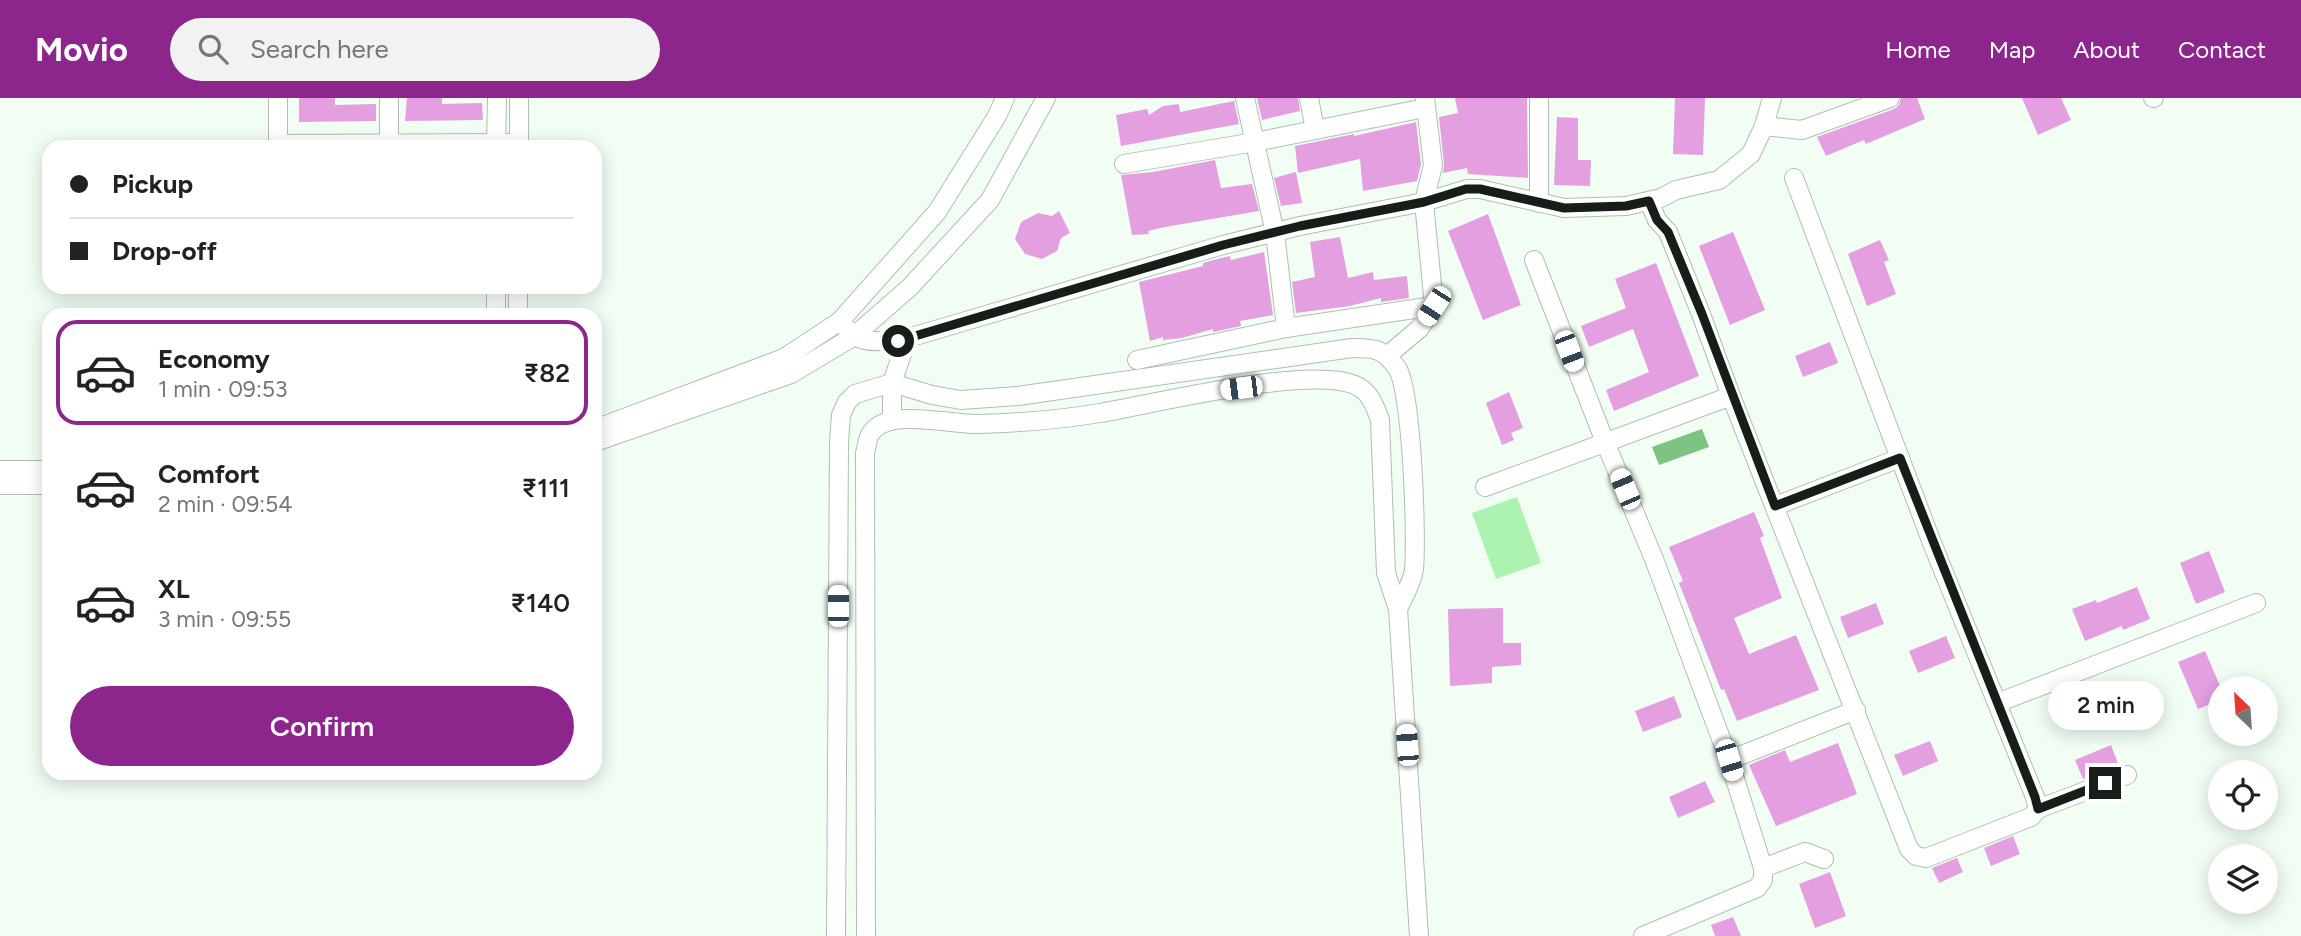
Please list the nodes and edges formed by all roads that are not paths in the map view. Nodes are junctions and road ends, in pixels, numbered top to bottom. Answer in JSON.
{"nodes":[{"id":1,"x":278,"y":98,"type":"edge"},
{"id":2,"x":389,"y":98,"type":"edge"},
{"id":3,"x":496,"y":98,"type":"edge"},
{"id":4,"x":519,"y":98,"type":"edge"},
{"id":5,"x":1005,"y":98,"type":"edge"},
{"id":6,"x":1046,"y":98,"type":"edge"},
{"id":7,"x":1245,"y":98,"type":"edge"},
{"id":8,"x":1308,"y":98,"type":"edge"},
{"id":9,"x":1539,"y":98,"type":"edge"},
{"id":10,"x":1772,"y":98,"type":"edge"},
{"id":11,"x":1890,"y":98,"type":"edge"},
{"id":12,"x":1425,"y":103,"type":"edge"},
{"id":13,"x":1763,"y":126,"type":"junction"},
{"id":14,"x":1314,"y":130,"type":"junction"},
{"id":15,"x":278,"y":140,"type":"edge"},
{"id":16,"x":389,"y":140,"type":"edge"},
{"id":17,"x":496,"y":140,"type":"edge"},
{"id":18,"x":519,"y":140,"type":"edge"},
{"id":19,"x":1255,"y":142,"type":"junction"},
{"id":20,"x":1124,"y":164,"type":"dead end"},
{"id":21,"x":1794,"y":178,"type":"dead end"},
{"id":22,"x":1655,"y":199,"type":"junction"},
{"id":23,"x":1424,"y":202,"type":"junction"},
{"id":24,"x":1539,"y":203,"type":"junction"},
{"id":25,"x":1275,"y":233,"type":"junction"},
{"id":26,"x":1534,"y":260,"type":"dead end"},
{"id":27,"x":1434,"y":306,"type":"junction"},
{"id":28,"x":840,"y":321,"type":"junction"},
{"id":29,"x":1286,"y":328,"type":"junction"},
{"id":30,"x":853,"y":337,"type":"junction"},
{"id":31,"x":898,"y":341,"type":"junction"},
{"id":32,"x":1387,"y":356,"type":"junction"},
{"id":33,"x":1137,"y":360,"type":"dead end"},
{"id":34,"x":892,"y":383,"type":"junction"},
{"id":35,"x":1731,"y":396,"type":"junction"},
{"id":36,"x":892,"y":421,"type":"junction"},
{"id":37,"x":602,"y":426,"type":"edge"},
{"id":38,"x":602,"y":440,"type":"edge"},
{"id":39,"x":1605,"y":442,"type":"junction"},
{"id":40,"x":1900,"y":458,"type":"junction"},
{"id":41,"x":0,"y":470,"type":"edge"},
{"id":42,"x":42,"y":470,"type":"edge"},
{"id":43,"x":0,"y":485,"type":"edge"},
{"id":44,"x":42,"y":485,"type":"edge"},
{"id":45,"x":1485,"y":487,"type":"dead end"},
{"id":46,"x":1775,"y":506,"type":"junction"},
{"id":47,"x":2256,"y":603,"type":"dead end"},
{"id":48,"x":1398,"y":609,"type":"junction"},
{"id":49,"x":1997,"y":703,"type":"junction"},
{"id":50,"x":1856,"y":710,"type":"junction"},
{"id":51,"x":1729,"y":760,"type":"junction"},
{"id":52,"x":2127,"y":775,"type":"dead end"},
{"id":53,"x":2038,"y":809,"type":"junction"},
{"id":54,"x":1824,"y":859,"type":"dead end"},
{"id":55,"x":1763,"y":868,"type":"junction"},
{"id":56,"x":836,"y":936,"type":"edge"},
{"id":57,"x":866,"y":936,"type":"edge"},
{"id":58,"x":1419,"y":936,"type":"edge"},
{"id":59,"x":1643,"y":936,"type":"edge"}],
"edges":[{"from":1,"to":15,"type":"street"},
{"from":2,"to":16,"type":"street"},
{"from":3,"to":17,"type":"street"},
{"from":4,"to":18,"type":"street"},
{"from":5,"to":28,"type":"street"},
{"from":6,"to":30,"type":"street"},
{"from":7,"to":19,"type":"street"},
{"from":8,"to":14,"type":"street"},
{"from":9,"to":24,"type":"street"},
{"from":10,"to":13,"type":"street"},
{"from":11,"to":13,"type":"street"},
{"from":12,"to":14,"type":"street"},
{"from":12,"to":23,"type":"street"},
{"from":13,"to":22,"type":"street"},
{"from":14,"to":19,"type":"street"},
{"from":19,"to":20,"type":"street"},
{"from":19,"to":25,"type":"street"},
{"from":21,"to":40,"type":"street"},
{"from":22,"to":24,"type":"street"},
{"from":22,"to":35,"type":"street"},
{"from":23,"to":24,"type":"street"},
{"from":23,"to":25,"type":"street"},
{"from":23,"to":27,"type":"street"},
{"from":25,"to":29,"type":"street"},
{"from":25,"to":31,"type":"street"},
{"from":26,"to":39,"type":"street"},
{"from":27,"to":29,"type":"street"},
{"from":27,"to":32,"type":"street"},
{"from":28,"to":30,"type":"street"},
{"from":28,"to":37,"type":"street"},
{"from":29,"to":33,"type":"street"},
{"from":30,"to":31,"type":"street"},
{"from":30,"to":38,"type":"street"},
{"from":31,"to":34,"type":"street"},
{"from":32,"to":34,"type":"street"},
{"from":32,"to":48,"type":"street"},
{"from":34,"to":36,"type":"street"},
{"from":34,"to":56,"type":"street"},
{"from":35,"to":39,"type":"street"},
{"from":35,"to":46,"type":"street"},
{"from":36,"to":48,"type":"street"},
{"from":36,"to":57,"type":"street"},
{"from":39,"to":45,"type":"street"},
{"from":39,"to":51,"type":"street"},
{"from":40,"to":46,"type":"street"},
{"from":40,"to":49,"type":"street"},
{"from":41,"to":42,"type":"street"},
{"from":43,"to":44,"type":"street"},
{"from":46,"to":50,"type":"street"},
{"from":47,"to":49,"type":"street"},
{"from":48,"to":58,"type":"street"},
{"from":49,"to":53,"type":"street"},
{"from":50,"to":51,"type":"street"},
{"from":50,"to":53,"type":"street"},
{"from":51,"to":55,"type":"street"},
{"from":52,"to":53,"type":"street"},
{"from":54,"to":55,"type":"street"},
{"from":55,"to":59,"type":"street"}]}
